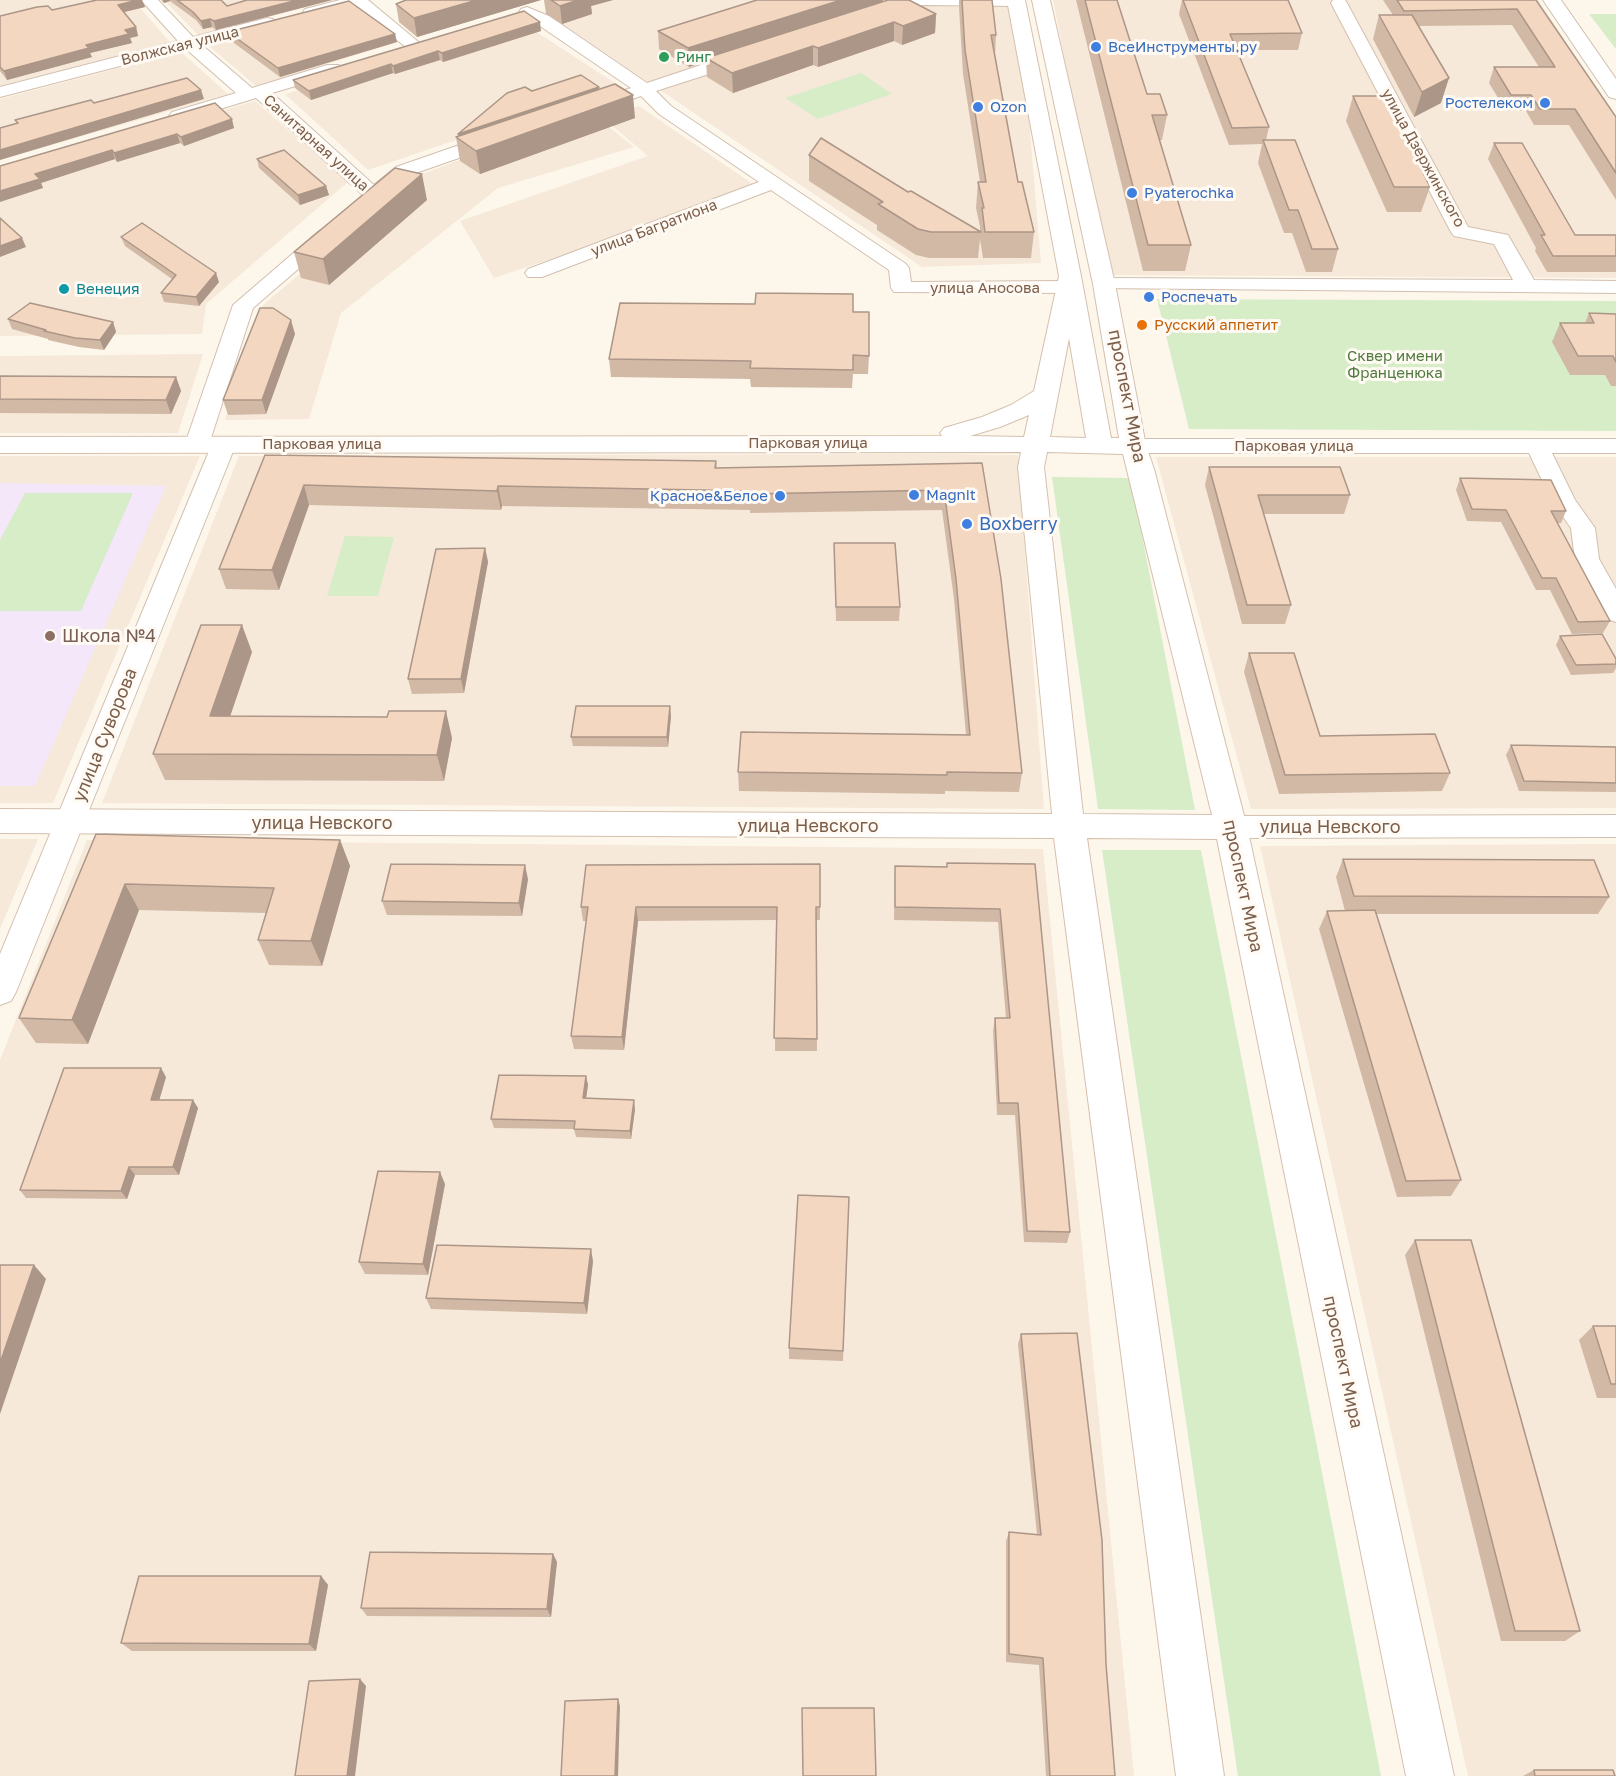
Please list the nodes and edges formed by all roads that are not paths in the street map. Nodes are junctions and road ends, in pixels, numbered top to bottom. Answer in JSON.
{"nodes":[{"id":1,"x":149,"y":0,"type":"edge"},
{"id":2,"x":357,"y":0,"type":"edge"},
{"id":3,"x":1041,"y":0,"type":"edge"},
{"id":4,"x":1552,"y":0,"type":"edge"},
{"id":5,"x":1016,"y":1,"type":"edge"},
{"id":6,"x":1339,"y":3,"type":"dead end"},
{"id":7,"x":546,"y":6,"type":"dead end"},
{"id":8,"x":855,"y":22,"type":"edge"},
{"id":9,"x":434,"y":38,"type":"edge"},
{"id":10,"x":189,"y":43,"type":"junction"},
{"id":11,"x":413,"y":44,"type":"junction"},
{"id":12,"x":766,"y":50,"type":"edge"},
{"id":13,"x":391,"y":51,"type":"edge"},
{"id":14,"x":347,"y":65,"type":"edge"},
{"id":15,"x":644,"y":89,"type":"junction"},
{"id":16,"x":0,"y":92,"type":"edge"},
{"id":17,"x":1616,"y":93,"type":"edge"},
{"id":18,"x":254,"y":94,"type":"junction"},
{"id":19,"x":578,"y":111,"type":"edge"},
{"id":20,"x":158,"y":122,"type":"edge"},
{"id":21,"x":512,"y":134,"type":"edge"},
{"id":22,"x":773,"y":183,"type":"junction"},
{"id":23,"x":373,"y":194,"type":"junction"},
{"id":24,"x":356,"y":209,"type":"edge"},
{"id":25,"x":339,"y":224,"type":"edge"},
{"id":26,"x":535,"y":273,"type":"dead end"},
{"id":27,"x":1069,"y":282,"type":"junction"},
{"id":28,"x":1104,"y":284,"type":"junction"},
{"id":29,"x":1527,"y":287,"type":"junction"},
{"id":30,"x":1616,"y":287,"type":"edge"},
{"id":31,"x":1047,"y":394,"type":"junction"},
{"id":32,"x":914,"y":442,"type":"junction"},
{"id":33,"x":1037,"y":443,"type":"junction"},
{"id":34,"x":197,"y":444,"type":"junction"},
{"id":35,"x":224,"y":444,"type":"junction"},
{"id":36,"x":0,"y":445,"type":"edge"},
{"id":37,"x":1116,"y":445,"type":"junction"},
{"id":38,"x":1537,"y":446,"type":"junction"},
{"id":39,"x":1616,"y":446,"type":"edge"},
{"id":40,"x":1616,"y":613,"type":"edge"},
{"id":41,"x":0,"y":821,"type":"edge"},
{"id":42,"x":70,"y":821,"type":"junction"},
{"id":43,"x":1616,"y":826,"type":"edge"},
{"id":44,"x":1232,"y":827,"type":"junction"},
{"id":45,"x":1070,"y":828,"type":"junction"},
{"id":46,"x":0,"y":992,"type":"edge"},
{"id":47,"x":1200,"y":1776,"type":"edge"},
{"id":48,"x":1430,"y":1776,"type":"edge"}],
"edges":[{"from":1,"to":10,"type":"street","name":"Санитарная улица"},
{"from":2,"to":10,"type":"street","name":"Волжская улица"},
{"from":2,"to":11,"type":"street"},
{"from":3,"to":28,"type":"main road","name":"проспект Мира"},
{"from":4,"to":17,"type":"main road"},
{"from":5,"to":8,"type":"street"},
{"from":5,"to":27,"type":"main road","name":"проспект Мира"},
{"from":6,"to":29,"type":"street","name":"улица Дзержинского"},
{"from":7,"to":15,"type":"street"},
{"from":9,"to":11,"type":"street"},
{"from":10,"to":16,"type":"street","name":"Волжская улица"},
{"from":10,"to":18,"type":"street","name":"Санитарная улица"},
{"from":11,"to":13,"type":"street"},
{"from":12,"to":15,"type":"street"},
{"from":14,"to":18,"type":"street"},
{"from":15,"to":19,"type":"street"},
{"from":15,"to":22,"type":"street"},
{"from":18,"to":20,"type":"street"},
{"from":18,"to":23,"type":"street","name":"Санитарная улица"},
{"from":21,"to":23,"type":"street"},
{"from":22,"to":26,"type":"street","name":"улица Багратиона"},
{"from":22,"to":27,"type":"street","name":"улица Аносова"},
{"from":23,"to":24,"type":"street"},
{"from":25,"to":34,"type":"street"},
{"from":27,"to":31,"type":"main road","name":"проспект Мира"},
{"from":27,"to":37,"type":"main road","name":"проспект Мира"},
{"from":28,"to":29,"type":"street"},
{"from":28,"to":37,"type":"main road","name":"проспект Мира"},
{"from":29,"to":30,"type":"street"},
{"from":31,"to":32,"type":"main road"},
{"from":31,"to":33,"type":"main road","name":"проспект Мира"},
{"from":32,"to":33,"type":"main road","name":"Парковая улица"},
{"from":32,"to":35,"type":"main road","name":"Парковая улица"},
{"from":33,"to":37,"type":"main road","name":"Парковая улица"},
{"from":33,"to":45,"type":"main road","name":"проспект Мира"},
{"from":34,"to":35,"type":"main road","name":"Парковая улица"},
{"from":34,"to":36,"type":"main road","name":"Парковая улица"},
{"from":35,"to":42,"type":"street","name":"улица Суворова"},
{"from":37,"to":38,"type":"street","name":"Парковая улица"},
{"from":37,"to":44,"type":"main road","name":"проспект Мира"},
{"from":38,"to":39,"type":"street","name":"Парковая улица"},
{"from":38,"to":40,"type":"street"},
{"from":41,"to":42,"type":"main road","name":"улица Невского"},
{"from":42,"to":45,"type":"main road","name":"улица Невского"},
{"from":42,"to":46,"type":"street","name":"улица Суворова"},
{"from":43,"to":44,"type":"street","name":"улица Невского"},
{"from":44,"to":45,"type":"main road","name":"улица Невского"},
{"from":44,"to":48,"type":"main road","name":"проспект Мира"},
{"from":45,"to":47,"type":"main road","name":"проспект Мира"}]}
